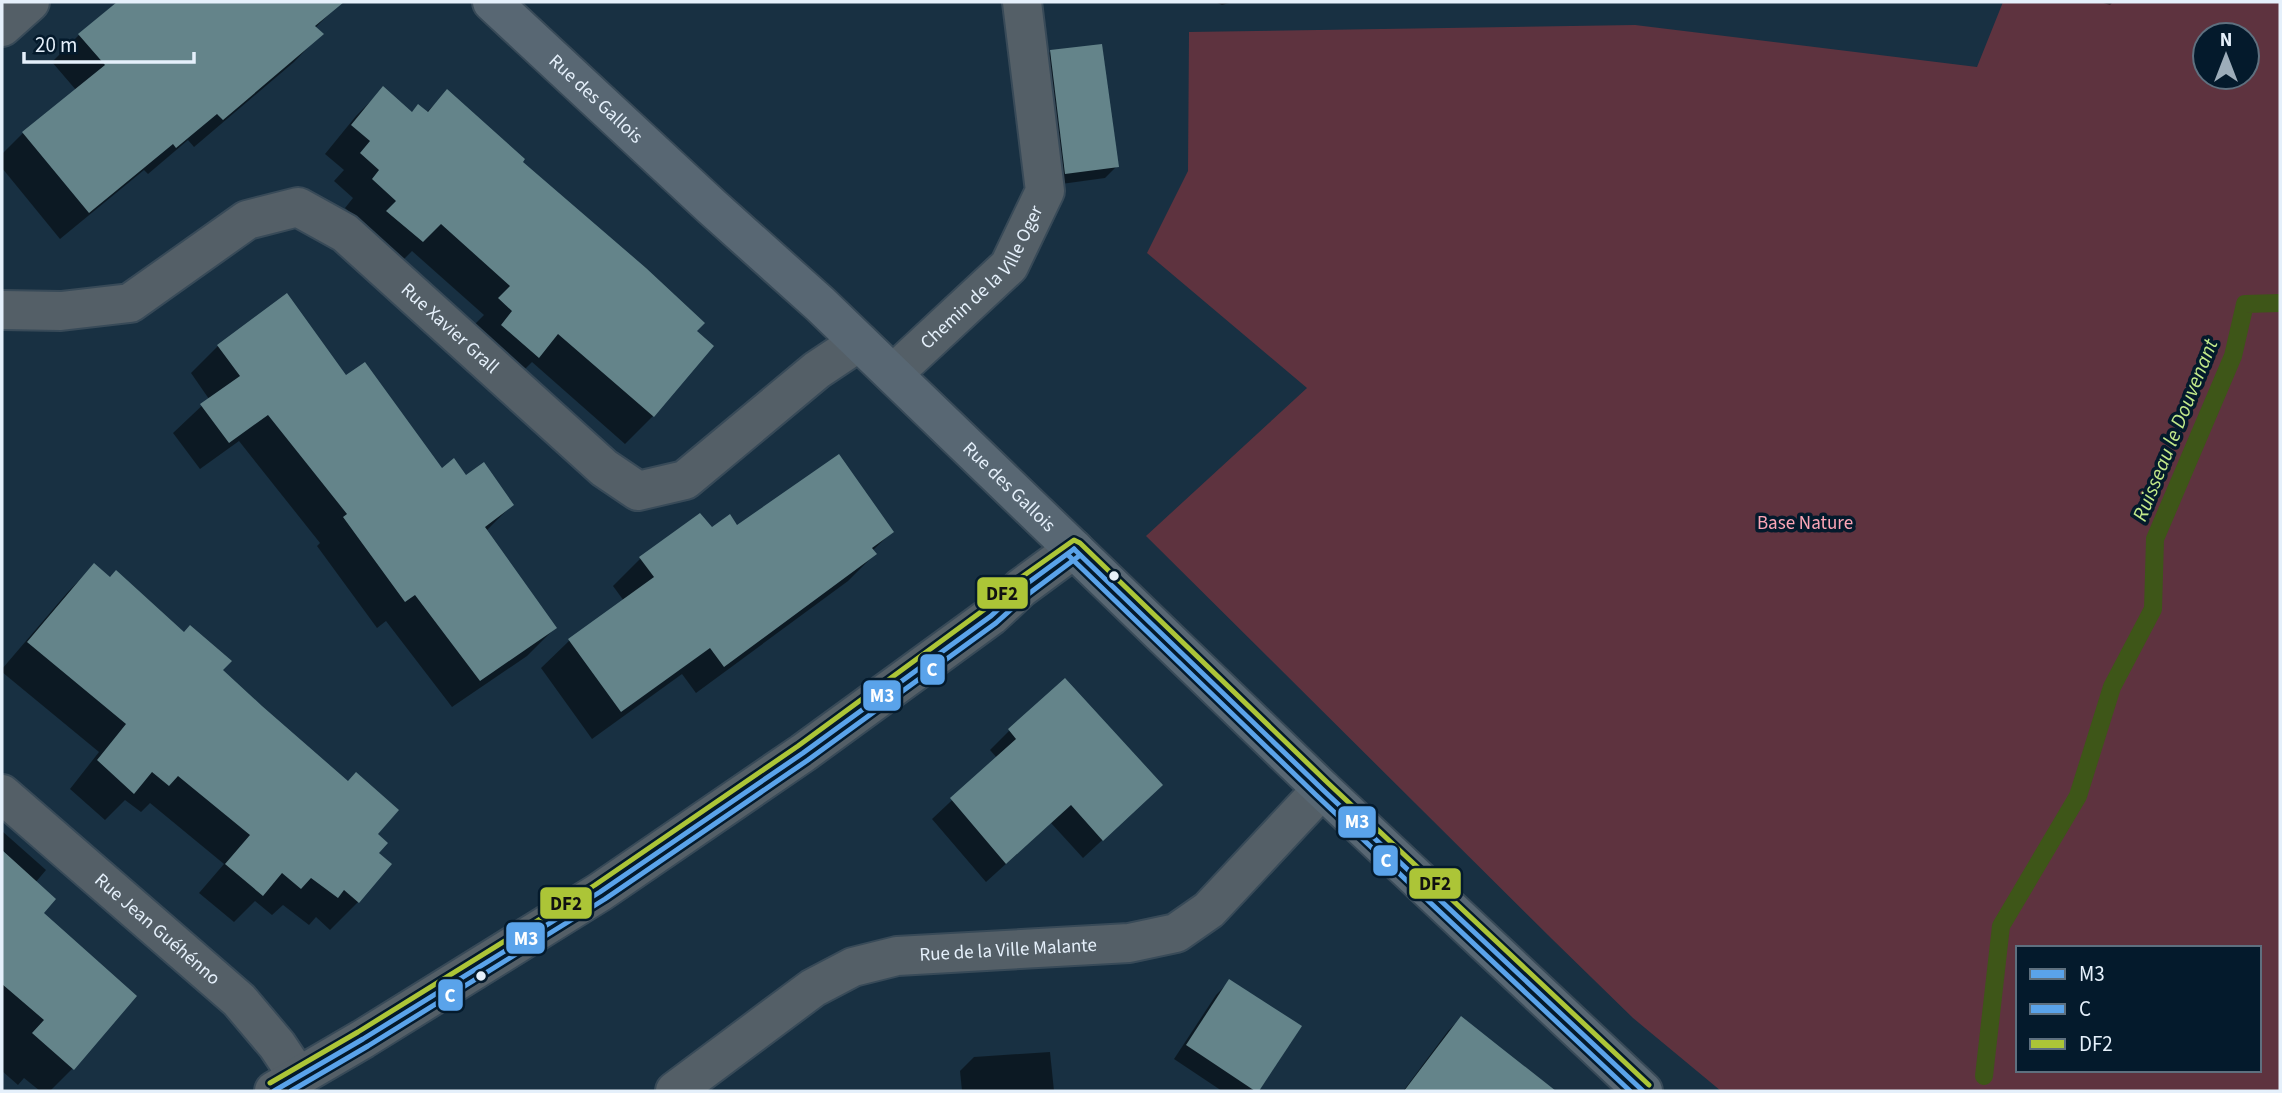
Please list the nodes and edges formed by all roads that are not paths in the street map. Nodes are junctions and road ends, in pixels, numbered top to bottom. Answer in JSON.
{"nodes":[{"id":1,"x":30,"y":2,"type":"edge"},
{"id":2,"x":492,"y":2,"type":"edge"},
{"id":3,"x":1022,"y":2,"type":"edge"},
{"id":4,"x":2,"y":27,"type":"edge"},
{"id":5,"x":2,"y":310,"type":"edge"},
{"id":6,"x":859,"y":342,"type":"junction"},
{"id":7,"x":893,"y":374,"type":"junction"},
{"id":8,"x":1073,"y":549,"type":"junction"},
{"id":9,"x":1322,"y":789,"type":"junction"},
{"id":10,"x":2,"y":794,"type":"edge"},
{"id":11,"x":286,"y":1085,"type":"edge"},
{"id":12,"x":675,"y":1091,"type":"edge"},
{"id":13,"x":1643,"y":1091,"type":"edge"}],
"edges":[{"from":1,"to":4,"type":"street"},
{"from":2,"to":6,"type":"main road","name":"Rue des Gallois"},
{"from":3,"to":7,"type":"street","name":"Chemin de la Ville Oger"},
{"from":5,"to":6,"type":"street","name":"Rue Xavier Grall"},
{"from":6,"to":7,"type":"main road","name":"Rue des Gallois"},
{"from":7,"to":8,"type":"main road","name":"Rue des Gallois"},
{"from":8,"to":9,"type":"main road","name":"Rue des Gallois"},
{"from":8,"to":11,"type":"street"},
{"from":9,"to":12,"type":"street","name":"Rue de la Ville Malante"},
{"from":9,"to":13,"type":"main road","name":"Rue des Gallois"},
{"from":10,"to":11,"type":"street","name":"Rue Jean Guéhénno"}]}
